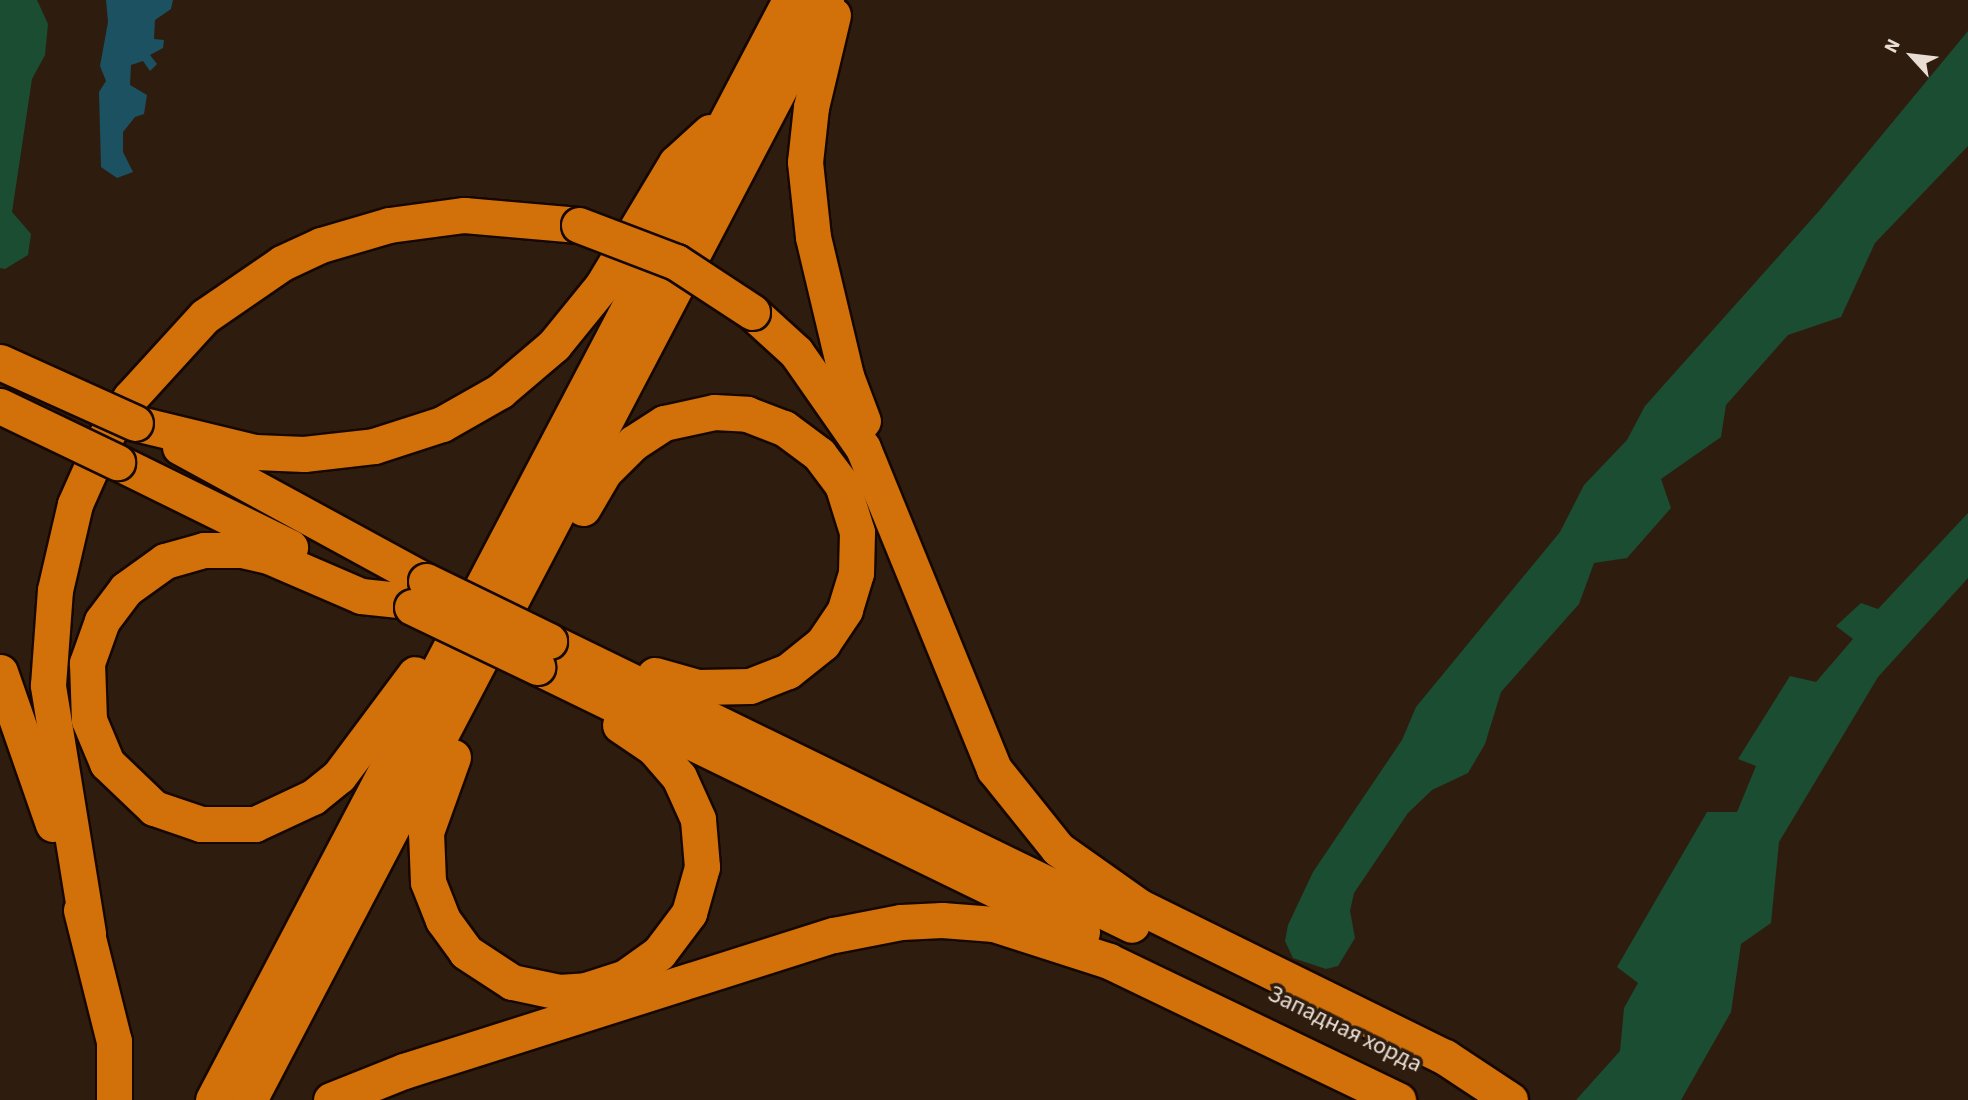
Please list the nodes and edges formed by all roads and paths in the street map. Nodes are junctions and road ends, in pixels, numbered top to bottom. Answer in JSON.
{"nodes":[{"id":1,"x":790,"y":0,"type":"edge"},
{"id":2,"x":826,"y":0,"type":"edge"},
{"id":3,"x":837,"y":0,"type":"edge"},
{"id":4,"x":727,"y":117,"type":"junction"},
{"id":5,"x":0,"y":362,"type":"edge"},
{"id":6,"x":0,"y":406,"type":"edge"},
{"id":7,"x":135,"y":423,"type":"junction"},
{"id":8,"x":863,"y":448,"type":"junction"},
{"id":9,"x":539,"y":548,"type":"junction"},
{"id":10,"x":412,"y":596,"type":"junction"},
{"id":11,"x":543,"y":654,"type":"junction"},
{"id":12,"x":461,"y":661,"type":"junction"},
{"id":13,"x":0,"y":672,"type":"edge"},
{"id":14,"x":88,"y":933,"type":"junction"},
{"id":15,"x":1193,"y":971,"type":"junction"},
{"id":16,"x":114,"y":1100,"type":"edge"},
{"id":17,"x":213,"y":1100,"type":"edge"},
{"id":18,"x":249,"y":1100,"type":"edge"},
{"id":19,"x":331,"y":1100,"type":"edge"},
{"id":20,"x":1398,"y":1100,"type":"edge"},
{"id":21,"x":1425,"y":1100,"type":"edge"},
{"id":22,"x":1491,"y":1100,"type":"edge"},
{"id":23,"x":1510,"y":1100,"type":"edge"}],
"edges":[{"from":1,"to":4,"type":"highway"},
{"from":2,"to":9,"type":"highway"},
{"from":3,"to":8,"type":"highway"},
{"from":4,"to":7,"type":"highway"},
{"from":4,"to":12,"type":"highway"},
{"from":5,"to":7,"type":"highway","bridge":true},
{"from":6,"to":10,"type":"highway","bridge":true},
{"from":7,"to":10,"type":"highway"},
{"from":8,"to":14,"type":"highway","bridge":true},
{"from":8,"to":23,"type":"highway"},
{"from":9,"to":11,"type":"highway"},
{"from":9,"to":12,"type":"highway"},
{"from":10,"to":11,"type":"highway","bridge":true},
{"from":10,"to":12,"type":"highway"},
{"from":11,"to":12,"type":"highway"},
{"from":11,"to":15,"type":"highway"},
{"from":12,"to":17,"type":"highway"},
{"from":12,"to":18,"type":"highway"},
{"from":13,"to":14,"type":"highway"},
{"from":14,"to":16,"type":"highway"},
{"from":15,"to":21,"type":"highway","name":"Западная хорда"},
{"from":15,"to":22,"type":"highway","name":"Западная хорда"},
{"from":19,"to":20,"type":"highway"}]}
